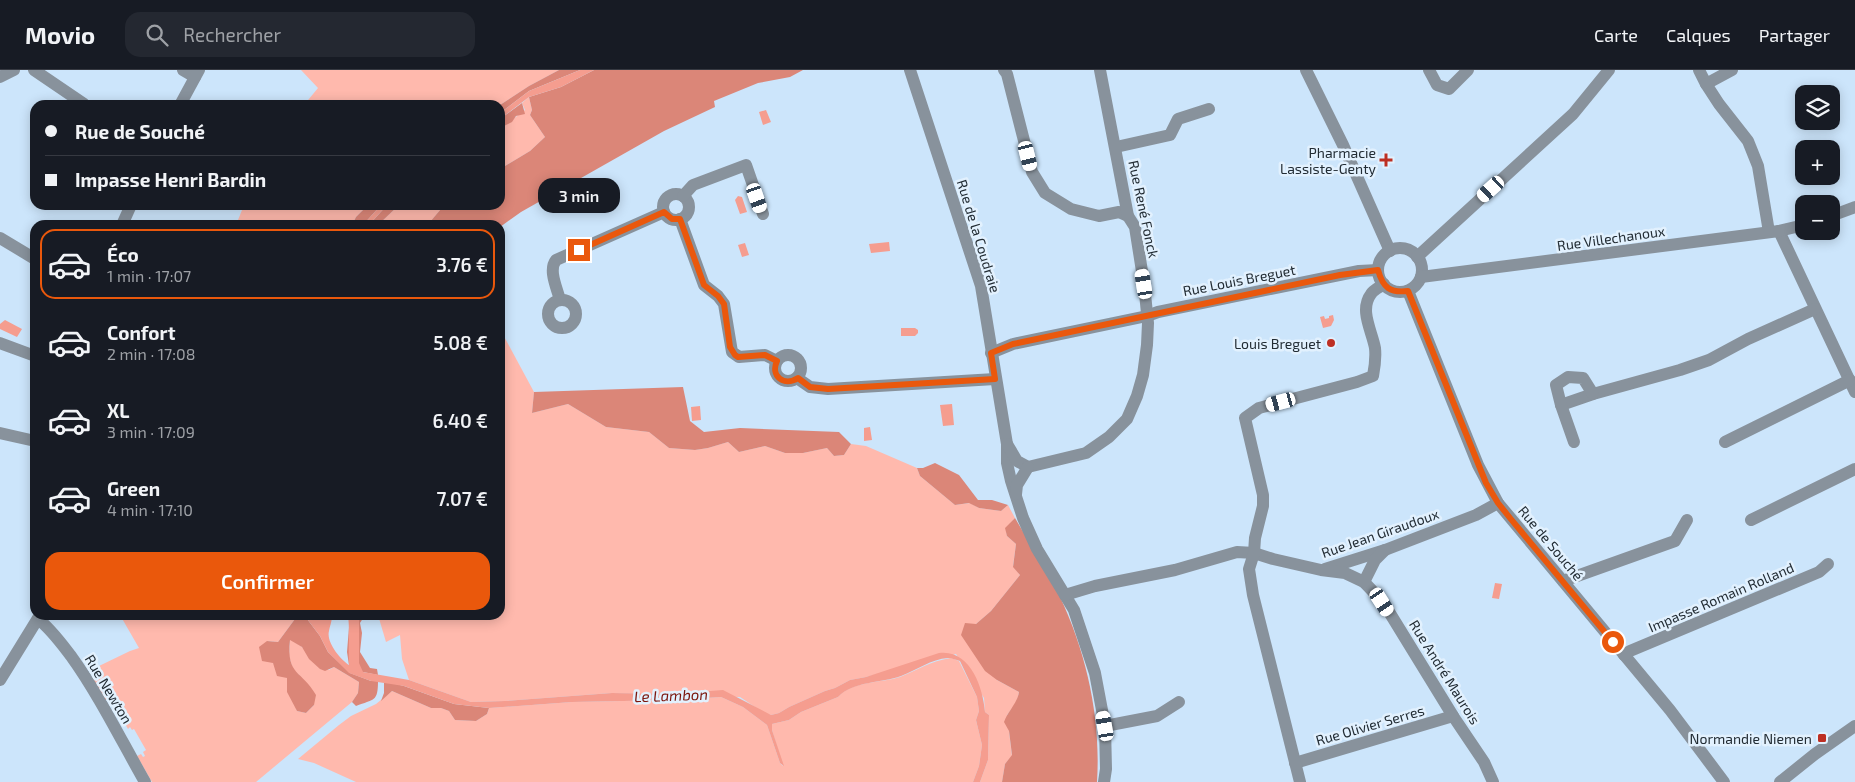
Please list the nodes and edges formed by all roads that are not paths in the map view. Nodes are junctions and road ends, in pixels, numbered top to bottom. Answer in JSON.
{"nodes":[{"id":1,"x":14,"y":70,"type":"edge"},
{"id":2,"x":34,"y":70,"type":"edge"},
{"id":3,"x":184,"y":70,"type":"edge"},
{"id":4,"x":910,"y":70,"type":"edge"},
{"id":5,"x":1004,"y":70,"type":"edge"},
{"id":6,"x":1100,"y":70,"type":"edge"},
{"id":7,"x":1306,"y":70,"type":"edge"},
{"id":8,"x":1429,"y":70,"type":"edge"},
{"id":9,"x":1468,"y":70,"type":"edge"},
{"id":10,"x":1609,"y":70,"type":"edge"},
{"id":11,"x":1699,"y":70,"type":"edge"},
{"id":12,"x":1732,"y":70,"type":"edge"},
{"id":13,"x":197,"y":74,"type":"edge"},
{"id":14,"x":0,"y":77,"type":"edge"},
{"id":15,"x":1706,"y":84,"type":"junction"},
{"id":16,"x":78,"y":100,"type":"edge"},
{"id":17,"x":183,"y":100,"type":"edge"},
{"id":18,"x":1209,"y":109,"type":"dead end"},
{"id":19,"x":1116,"y":148,"type":"junction"},
{"id":20,"x":683,"y":196,"type":"junction"},
{"id":21,"x":1855,"y":207,"type":"edge"},
{"id":22,"x":664,"y":212,"type":"junction"},
{"id":23,"x":1840,"y":213,"type":"edge"},
{"id":24,"x":763,"y":214,"type":"dead end"},
{"id":25,"x":1128,"y":216,"type":"junction"},
{"id":26,"x":680,"y":219,"type":"junction"},
{"id":27,"x":1795,"y":227,"type":"edge"},
{"id":28,"x":1774,"y":232,"type":"junction"},
{"id":29,"x":0,"y":238,"type":"edge"},
{"id":30,"x":1390,"y":251,"type":"junction"},
{"id":31,"x":30,"y":256,"type":"edge"},
{"id":32,"x":1417,"y":257,"type":"junction"},
{"id":33,"x":1378,"y":270,"type":"junction"},
{"id":34,"x":1421,"y":278,"type":"junction"},
{"id":35,"x":1384,"y":284,"type":"junction"},
{"id":36,"x":1408,"y":291,"type":"junction"},
{"id":37,"x":560,"y":300,"type":"dead end"},
{"id":38,"x":1815,"y":309,"type":"junction"},
{"id":39,"x":1147,"y":316,"type":"junction"},
{"id":40,"x":0,"y":343,"type":"edge"},
{"id":41,"x":991,"y":353,"type":"junction"},
{"id":42,"x":30,"y":354,"type":"edge"},
{"id":43,"x":777,"y":361,"type":"junction"},
{"id":44,"x":798,"y":378,"type":"junction"},
{"id":45,"x":995,"y":379,"type":"junction"},
{"id":46,"x":1852,"y":386,"type":"edge"},
{"id":47,"x":1593,"y":394,"type":"junction"},
{"id":48,"x":1560,"y":405,"type":"junction"},
{"id":49,"x":0,"y":433,"type":"edge"},
{"id":50,"x":30,"y":440,"type":"edge"},
{"id":51,"x":1574,"y":442,"type":"dead end"},
{"id":52,"x":1725,"y":442,"type":"dead end"},
{"id":53,"x":1007,"y":444,"type":"junction"},
{"id":54,"x":1028,"y":467,"type":"junction"},
{"id":55,"x":1855,"y":469,"type":"edge"},
{"id":56,"x":1016,"y":494,"type":"junction"},
{"id":57,"x":1498,"y":503,"type":"junction"},
{"id":58,"x":1687,"y":520,"type":"dead end"},
{"id":59,"x":1750,"y":520,"type":"dead end"},
{"id":60,"x":1385,"y":550,"type":"junction"},
{"id":61,"x":1254,"y":553,"type":"junction"},
{"id":62,"x":1828,"y":564,"type":"dead end"},
{"id":63,"x":1321,"y":570,"type":"junction"},
{"id":64,"x":1563,"y":581,"type":"junction"},
{"id":65,"x":1364,"y":582,"type":"junction"},
{"id":66,"x":1065,"y":595,"type":"junction"},
{"id":67,"x":37,"y":620,"type":"edge"},
{"id":68,"x":42,"y":620,"type":"edge"},
{"id":69,"x":1624,"y":655,"type":"junction"},
{"id":70,"x":0,"y":680,"type":"edge"},
{"id":71,"x":1179,"y":702,"type":"dead end"},
{"id":72,"x":1453,"y":716,"type":"junction"},
{"id":73,"x":1105,"y":726,"type":"junction"},
{"id":74,"x":1855,"y":726,"type":"edge"},
{"id":75,"x":1296,"y":764,"type":"junction"},
{"id":76,"x":1722,"y":779,"type":"edge"},
{"id":77,"x":145,"y":782,"type":"edge"},
{"id":78,"x":1104,"y":782,"type":"edge"},
{"id":79,"x":1300,"y":782,"type":"edge"},
{"id":80,"x":1494,"y":782,"type":"edge"},
{"id":81,"x":1735,"y":782,"type":"edge"},
{"id":82,"x":1780,"y":782,"type":"edge"}],
"edges":[{"from":1,"to":14,"type":"street"},
{"from":2,"to":16,"type":"street"},
{"from":3,"to":13,"type":"street"},
{"from":4,"to":41,"type":"street","name":"Rue de la Coudraie"},
{"from":5,"to":25,"type":"street"},
{"from":6,"to":19,"type":"street","name":"Rue René Fonck"},
{"from":7,"to":30,"type":"street"},
{"from":8,"to":9,"type":"street"},
{"from":10,"to":32,"type":"street"},
{"from":11,"to":15,"type":"street"},
{"from":12,"to":15,"type":"street"},
{"from":13,"to":17,"type":"street"},
{"from":15,"to":28,"type":"street"},
{"from":18,"to":19,"type":"street"},
{"from":19,"to":25,"type":"street","name":"Rue René Fonck"},
{"from":20,"to":22,"type":"street"},
{"from":20,"to":24,"type":"street"},
{"from":20,"to":26,"type":"street"},
{"from":21,"to":23,"type":"street"},
{"from":22,"to":26,"type":"street"},
{"from":22,"to":37,"type":"street"},
{"from":25,"to":39,"type":"street","name":"Rue René Fonck"},
{"from":26,"to":43,"type":"street"},
{"from":27,"to":28,"type":"street","name":"Rue Villechanoux"},
{"from":28,"to":34,"type":"street","name":"Rue Villechanoux"},
{"from":28,"to":38,"type":"street"},
{"from":29,"to":31,"type":"street"},
{"from":30,"to":32,"type":"street"},
{"from":30,"to":33,"type":"street"},
{"from":32,"to":34,"type":"street"},
{"from":33,"to":35,"type":"street"},
{"from":33,"to":39,"type":"street","name":"Rue Louis Breguet"},
{"from":34,"to":36,"type":"street"},
{"from":35,"to":36,"type":"street"},
{"from":35,"to":61,"type":"street"},
{"from":36,"to":57,"type":"street","name":"Rue de Souché"},
{"from":38,"to":46,"type":"street"},
{"from":38,"to":47,"type":"street"},
{"from":39,"to":41,"type":"street","name":"Rue Louis Breguet"},
{"from":39,"to":54,"type":"street","name":"Rue René Fonck"},
{"from":40,"to":42,"type":"street"},
{"from":41,"to":45,"type":"street","name":"Rue de la Coudraie"},
{"from":43,"to":44,"type":"street"},
{"from":43,"to":44,"type":"street"},
{"from":44,"to":45,"type":"street"},
{"from":45,"to":53,"type":"street","name":"Rue de la Coudraie"},
{"from":46,"to":52,"type":"street"},
{"from":47,"to":48,"type":"street"},
{"from":47,"to":48,"type":"street"},
{"from":48,"to":51,"type":"street"},
{"from":49,"to":50,"type":"street"},
{"from":53,"to":54,"type":"street","name":"Rue de la Coudraie"},
{"from":53,"to":56,"type":"street","name":"Rue de la Coudraie"},
{"from":54,"to":56,"type":"street"},
{"from":55,"to":59,"type":"street"},
{"from":56,"to":66,"type":"street","name":"Rue de la Coudraie"},
{"from":57,"to":60,"type":"street","name":"Rue Jean Giraudoux"},
{"from":57,"to":64,"type":"street","name":"Rue de Souché"},
{"from":58,"to":64,"type":"street"},
{"from":60,"to":63,"type":"street","name":"Rue Jean Giraudoux"},
{"from":60,"to":65,"type":"street"},
{"from":61,"to":63,"type":"street","name":"Rue Jean Giraudoux"},
{"from":61,"to":66,"type":"street","name":"Rue Jean Giraudoux"},
{"from":61,"to":75,"type":"street"},
{"from":62,"to":69,"type":"street","name":"Impasse Romain Rolland"},
{"from":63,"to":65,"type":"street","name":"Rue André Maurois"},
{"from":64,"to":69,"type":"street","name":"Rue de Souché"},
{"from":65,"to":72,"type":"street","name":"Rue André Maurois"},
{"from":66,"to":73,"type":"street","name":"Rue de la Coudraie"},
{"from":67,"to":70,"type":"street"},
{"from":68,"to":77,"type":"street","name":"Rue Newton"},
{"from":69,"to":76,"type":"street","name":"Rue de Souché"},
{"from":71,"to":73,"type":"street"},
{"from":72,"to":75,"type":"street","name":"Rue Olivier Serres"},
{"from":72,"to":80,"type":"street","name":"Rue André Maurois"},
{"from":73,"to":78,"type":"street","name":"Rue de la Coudraie"},
{"from":74,"to":82,"type":"street"},
{"from":75,"to":79,"type":"street"},
{"from":76,"to":81,"type":"street"}]}
